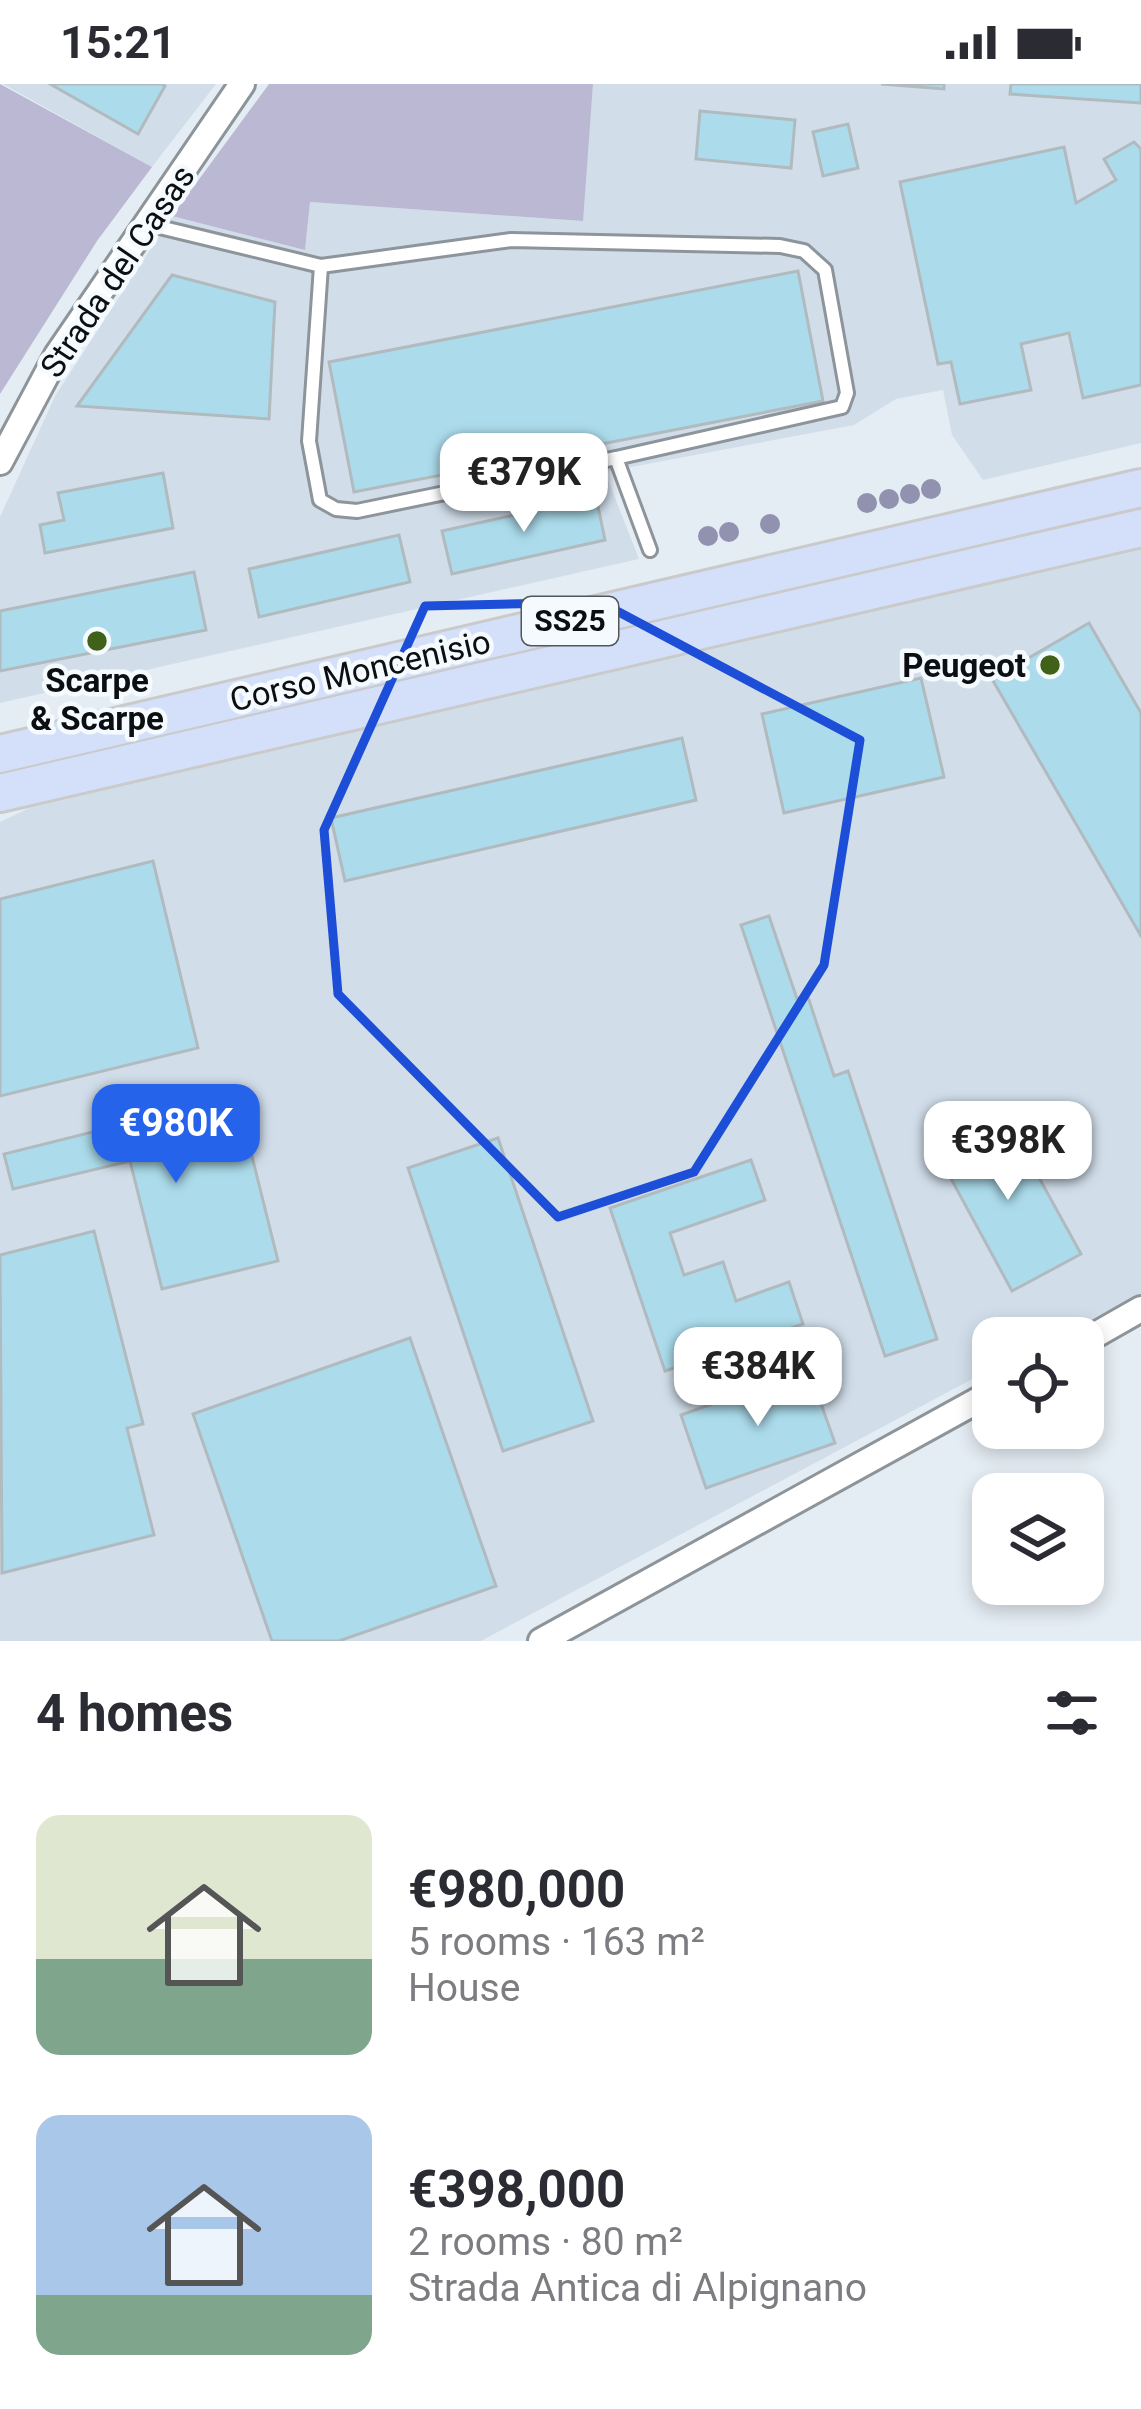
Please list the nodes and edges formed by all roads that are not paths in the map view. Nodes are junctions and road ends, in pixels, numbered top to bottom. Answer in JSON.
{"nodes":[{"id":1,"x":242,"y":84,"type":"edge"},
{"id":2,"x":146,"y":224,"type":"junction"},
{"id":3,"x":321,"y":266,"type":"junction"},
{"id":4,"x":616,"y":458,"type":"junction"},
{"id":5,"x":0,"y":462,"type":"edge"},
{"id":6,"x":1141,"y":488,"type":"edge"},
{"id":7,"x":1141,"y":528,"type":"edge"},
{"id":8,"x":650,"y":550,"type":"dead end"},
{"id":9,"x":2,"y":753,"type":"edge"},
{"id":10,"x":1,"y":794,"type":"edge"},
{"id":11,"x":1141,"y":1309,"type":"edge"},
{"id":12,"x":1104,"y":1330,"type":"edge"},
{"id":13,"x":972,"y":1404,"type":"edge"},
{"id":14,"x":541,"y":1641,"type":"edge"}],
"edges":[{"from":1,"to":2,"type":"street","name":"Strada del Casas"},
{"from":2,"to":3,"type":"lane"},
{"from":2,"to":5,"type":"street","name":"Strada del Casas"},
{"from":3,"to":4,"type":"lane"},
{"from":3,"to":4,"type":"lane"},
{"from":4,"to":8,"type":"lane"},
{"from":6,"to":9,"type":"main road","name":"Corso Moncenisio","number":"SS25"},
{"from":7,"to":10,"type":"main road","name":"Corso Moncenisio","number":"SS25"},
{"from":11,"to":12,"type":"street"},
{"from":13,"to":14,"type":"street"}]}
